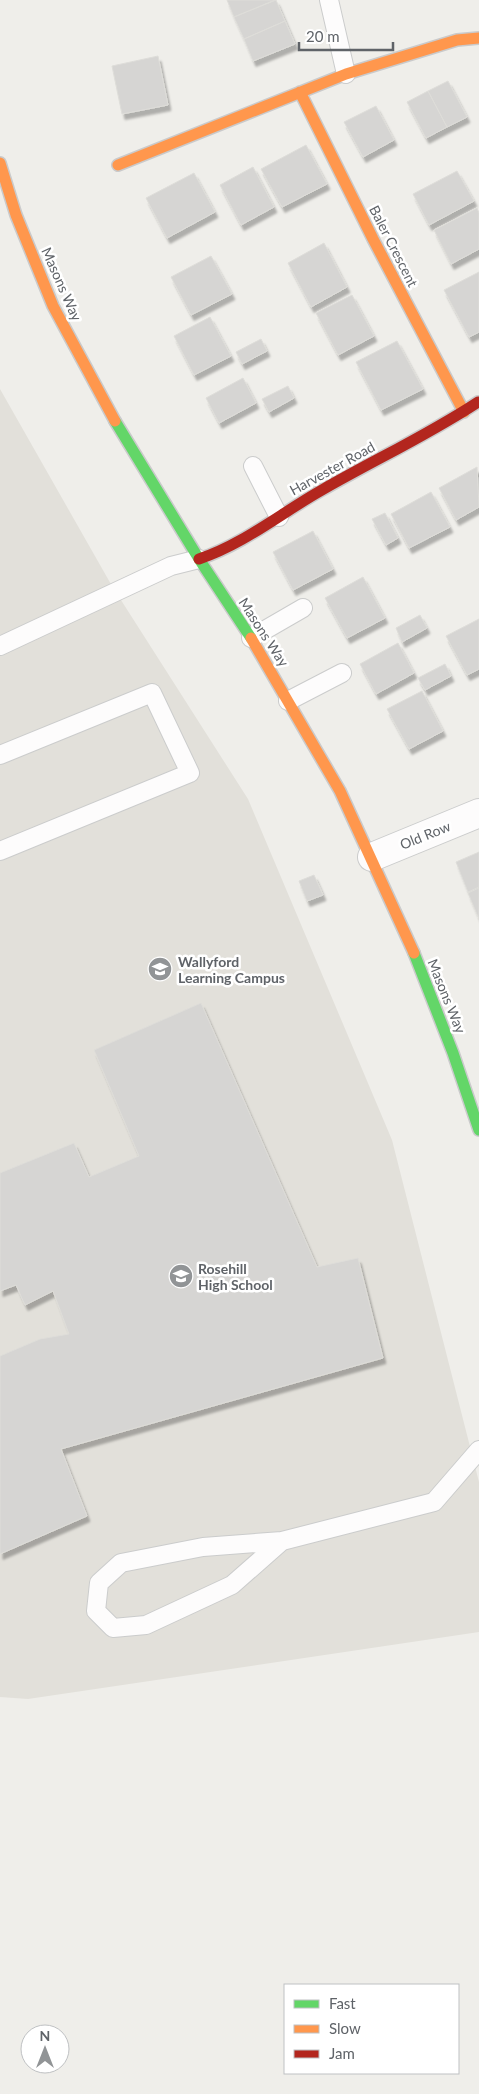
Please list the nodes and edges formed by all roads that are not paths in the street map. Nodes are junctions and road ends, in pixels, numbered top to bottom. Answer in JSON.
{"nodes":[{"id":1,"x":329,"y":0,"type":"edge"},
{"id":2,"x":479,"y":38,"type":"edge"},
{"id":3,"x":346,"y":74,"type":"junction"},
{"id":4,"x":300,"y":92,"type":"junction"},
{"id":5,"x":0,"y":163,"type":"edge"},
{"id":6,"x":118,"y":165,"type":"dead end"},
{"id":7,"x":479,"y":402,"type":"edge"},
{"id":8,"x":464,"y":412,"type":"junction"},
{"id":9,"x":253,"y":466,"type":"dead end"},
{"id":10,"x":279,"y":517,"type":"junction"},
{"id":11,"x":199,"y":559,"type":"junction"},
{"id":12,"x":303,"y":608,"type":"dead end"},
{"id":13,"x":250,"y":638,"type":"junction"},
{"id":14,"x":0,"y":646,"type":"edge"},
{"id":15,"x":342,"y":673,"type":"dead end"},
{"id":16,"x":288,"y":700,"type":"junction"},
{"id":17,"x":0,"y":755,"type":"edge"},
{"id":18,"x":479,"y":813,"type":"edge"},
{"id":19,"x":0,"y":851,"type":"edge"},
{"id":20,"x":372,"y":858,"type":"junction"},
{"id":21,"x":479,"y":1130,"type":"edge"},
{"id":22,"x":479,"y":1450,"type":"edge"},
{"id":23,"x":282,"y":1541,"type":"junction"}],
"edges":[{"from":1,"to":3,"type":"lane"},
{"from":2,"to":3,"type":"street"},
{"from":3,"to":4,"type":"street"},
{"from":4,"to":6,"type":"street"},
{"from":4,"to":8,"type":"street","name":"Baler Crescent"},
{"from":5,"to":11,"type":"street","name":"Masons Way"},
{"from":7,"to":8,"type":"street","name":"Harvester Road"},
{"from":8,"to":10,"type":"street","name":"Harvester Road"},
{"from":9,"to":10,"type":"lane"},
{"from":10,"to":11,"type":"street","name":"Harvester Road"},
{"from":11,"to":13,"type":"street","name":"Masons Way"},
{"from":11,"to":14,"type":"lane"},
{"from":12,"to":13,"type":"lane"},
{"from":13,"to":16,"type":"street","name":"Masons Way"},
{"from":15,"to":16,"type":"lane"},
{"from":16,"to":20,"type":"street","name":"Masons Way"},
{"from":17,"to":19,"type":"lane"},
{"from":18,"to":20,"type":"street","name":"Old Row"},
{"from":20,"to":21,"type":"street","name":"Masons Way"},
{"from":22,"to":23,"type":"lane"},
{"from":23,"to":23,"type":"lane"}]}
